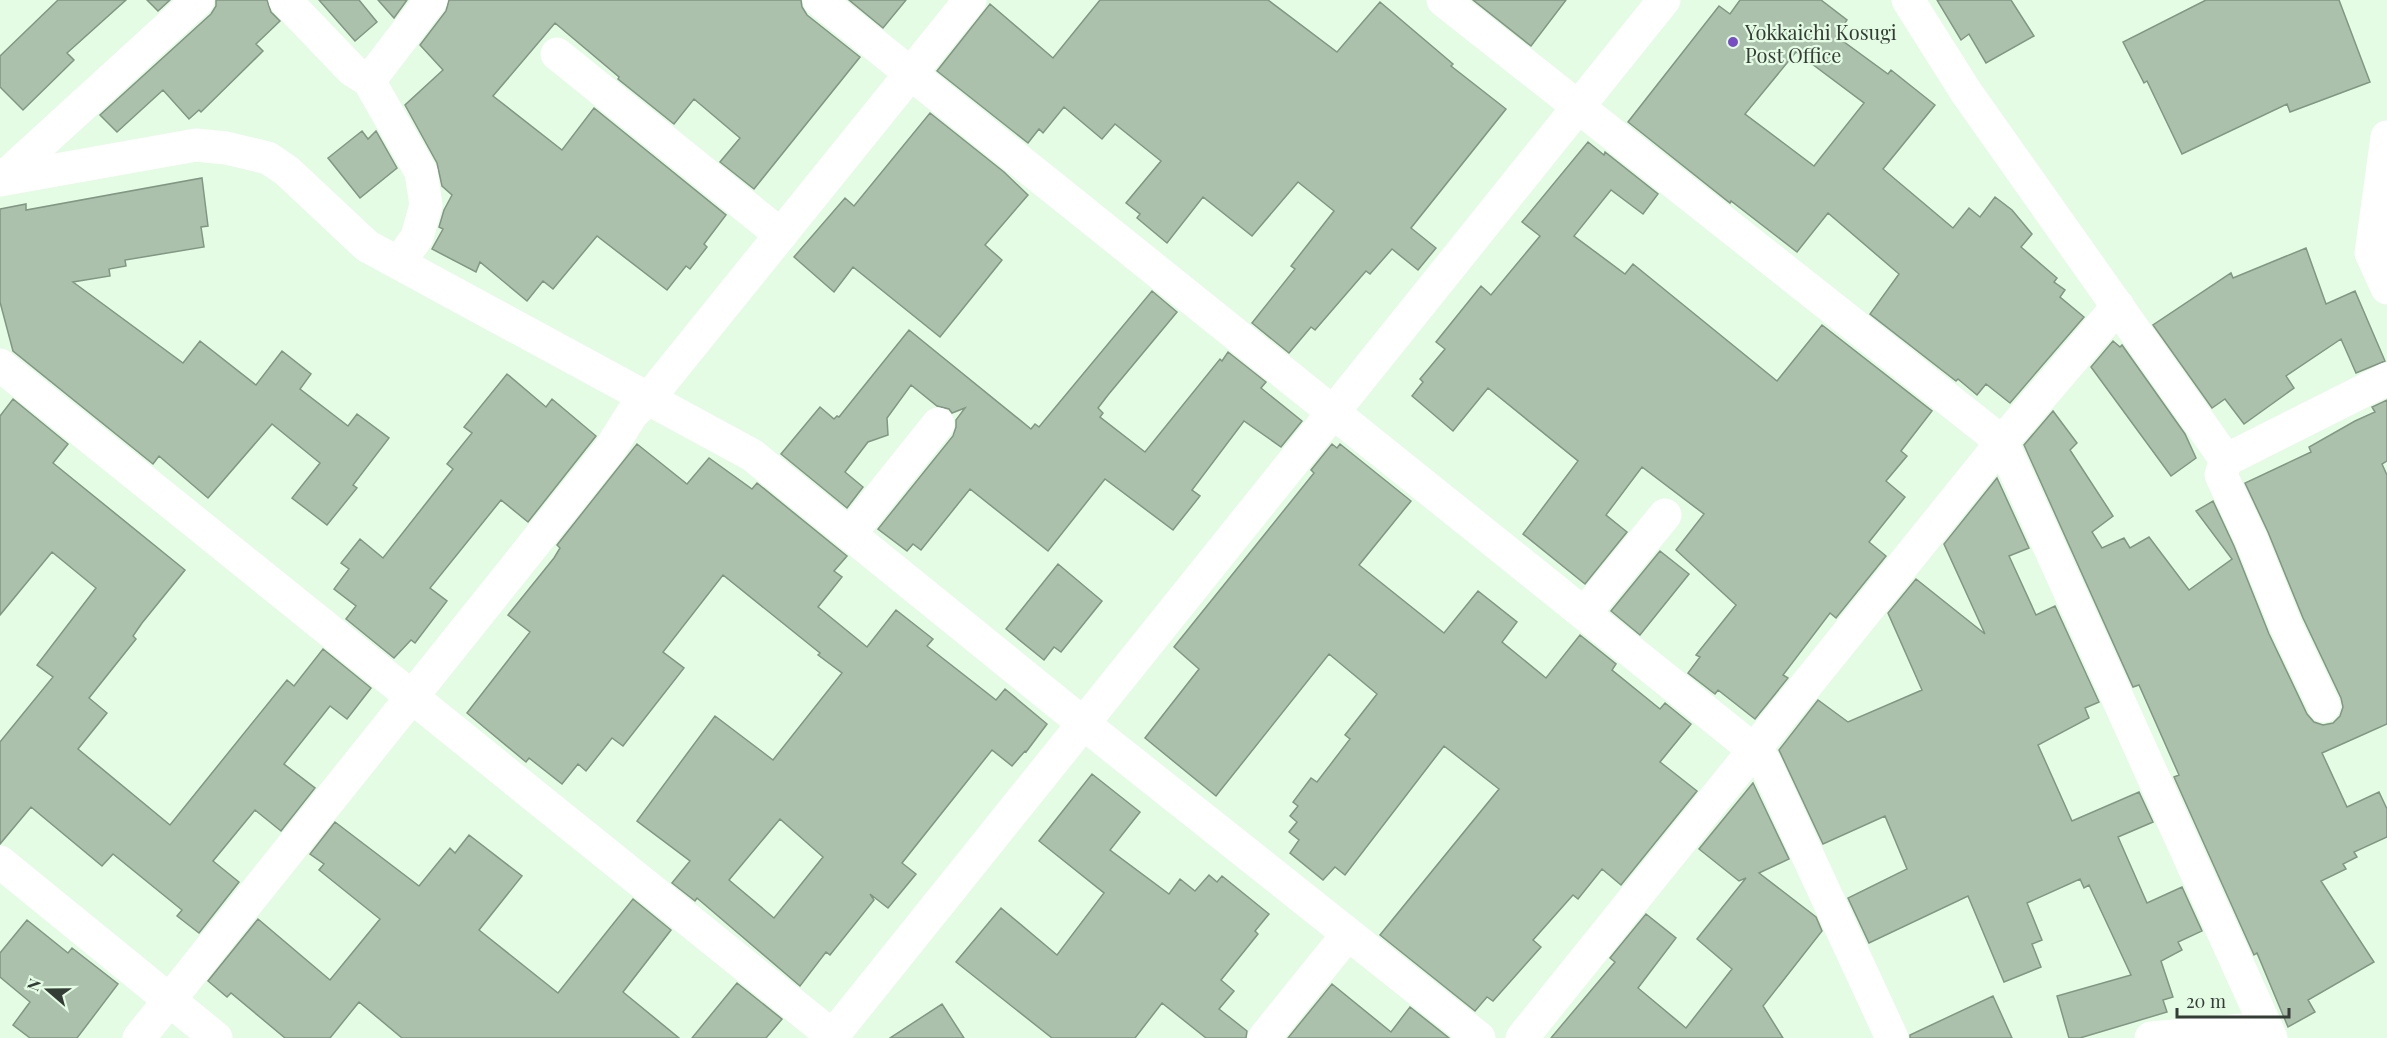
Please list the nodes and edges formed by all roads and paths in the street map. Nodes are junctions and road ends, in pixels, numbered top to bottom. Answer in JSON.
{"nodes":[{"id":1,"x":198,"y":0,"type":"edge"},
{"id":2,"x":285,"y":0,"type":"edge"},
{"id":3,"x":431,"y":0,"type":"edge"},
{"id":4,"x":819,"y":0,"type":"edge"},
{"id":5,"x":970,"y":0,"type":"edge"},
{"id":6,"x":1443,"y":0,"type":"edge"},
{"id":7,"x":1664,"y":0,"type":"edge"},
{"id":8,"x":1908,"y":0,"type":"edge"},
{"id":9,"x":557,"y":54,"type":"dead end"},
{"id":10,"x":911,"y":74,"type":"junction"},
{"id":11,"x":369,"y":81,"type":"junction"},
{"id":12,"x":1577,"y":108,"type":"junction"},
{"id":13,"x":2387,"y":137,"type":"edge"},
{"id":14,"x":0,"y":180,"type":"edge"},
{"id":15,"x":781,"y":235,"type":"junction"},
{"id":16,"x":399,"y":263,"type":"junction"},
{"id":17,"x":2387,"y":288,"type":"edge"},
{"id":18,"x":2118,"y":306,"type":"junction"},
{"id":19,"x":0,"y":365,"type":"edge"},
{"id":20,"x":2387,"y":378,"type":"edge"},
{"id":21,"x":649,"y":398,"type":"junction"},
{"id":22,"x":1332,"y":413,"type":"junction"},
{"id":23,"x":938,"y":424,"type":"dead end"},
{"id":24,"x":2002,"y":442,"type":"junction"},
{"id":25,"x":2226,"y":460,"type":"junction"},
{"id":26,"x":1665,"y":515,"type":"dead end"},
{"id":27,"x":850,"y":534,"type":"junction"},
{"id":28,"x":1584,"y":614,"type":"junction"},
{"id":29,"x":412,"y":696,"type":"junction"},
{"id":30,"x":2324,"y":706,"type":"dead end"},
{"id":31,"x":1084,"y":724,"type":"junction"},
{"id":32,"x":1755,"y":750,"type":"junction"},
{"id":33,"x":0,"y":862,"type":"edge"},
{"id":34,"x":1347,"y":935,"type":"junction"},
{"id":35,"x":169,"y":1000,"type":"junction"},
{"id":36,"x":2269,"y":1033,"type":"edge"},
{"id":37,"x":833,"y":1037,"type":"edge"},
{"id":38,"x":139,"y":1038,"type":"edge"},
{"id":39,"x":216,"y":1038,"type":"edge"},
{"id":40,"x":1264,"y":1038,"type":"edge"},
{"id":41,"x":1479,"y":1038,"type":"edge"},
{"id":42,"x":1522,"y":1038,"type":"edge"},
{"id":43,"x":1892,"y":1038,"type":"edge"},
{"id":44,"x":2151,"y":1038,"type":"edge"}],
"edges":[{"from":1,"to":14,"type":"street"},
{"from":2,"to":11,"type":"street"},
{"from":3,"to":11,"type":"street"},
{"from":4,"to":10,"type":"street"},
{"from":5,"to":10,"type":"street"},
{"from":6,"to":12,"type":"street"},
{"from":7,"to":12,"type":"street"},
{"from":8,"to":18,"type":"street"},
{"from":9,"to":15,"type":"street"},
{"from":10,"to":15,"type":"street"},
{"from":10,"to":22,"type":"street"},
{"from":11,"to":16,"type":"street"},
{"from":12,"to":22,"type":"street"},
{"from":12,"to":24,"type":"street"},
{"from":13,"to":17,"type":"street"},
{"from":14,"to":16,"type":"street"},
{"from":15,"to":21,"type":"street"},
{"from":16,"to":21,"type":"street"},
{"from":18,"to":24,"type":"street"},
{"from":18,"to":25,"type":"street"},
{"from":19,"to":29,"type":"street"},
{"from":20,"to":25,"type":"street"},
{"from":21,"to":27,"type":"street"},
{"from":21,"to":29,"type":"street"},
{"from":22,"to":28,"type":"street"},
{"from":22,"to":31,"type":"street"},
{"from":23,"to":27,"type":"street"},
{"from":24,"to":32,"type":"street"},
{"from":24,"to":36,"type":"street"},
{"from":25,"to":30,"type":"street"},
{"from":26,"to":28,"type":"street"},
{"from":27,"to":31,"type":"street"},
{"from":28,"to":32,"type":"street"},
{"from":29,"to":35,"type":"street"},
{"from":29,"to":37,"type":"street"},
{"from":31,"to":34,"type":"street"},
{"from":31,"to":37,"type":"street"},
{"from":32,"to":42,"type":"street"},
{"from":32,"to":43,"type":"street"},
{"from":33,"to":35,"type":"street"},
{"from":34,"to":40,"type":"street"},
{"from":34,"to":41,"type":"street"},
{"from":35,"to":38,"type":"street"},
{"from":35,"to":39,"type":"street"},
{"from":36,"to":44,"type":"street"}]}
